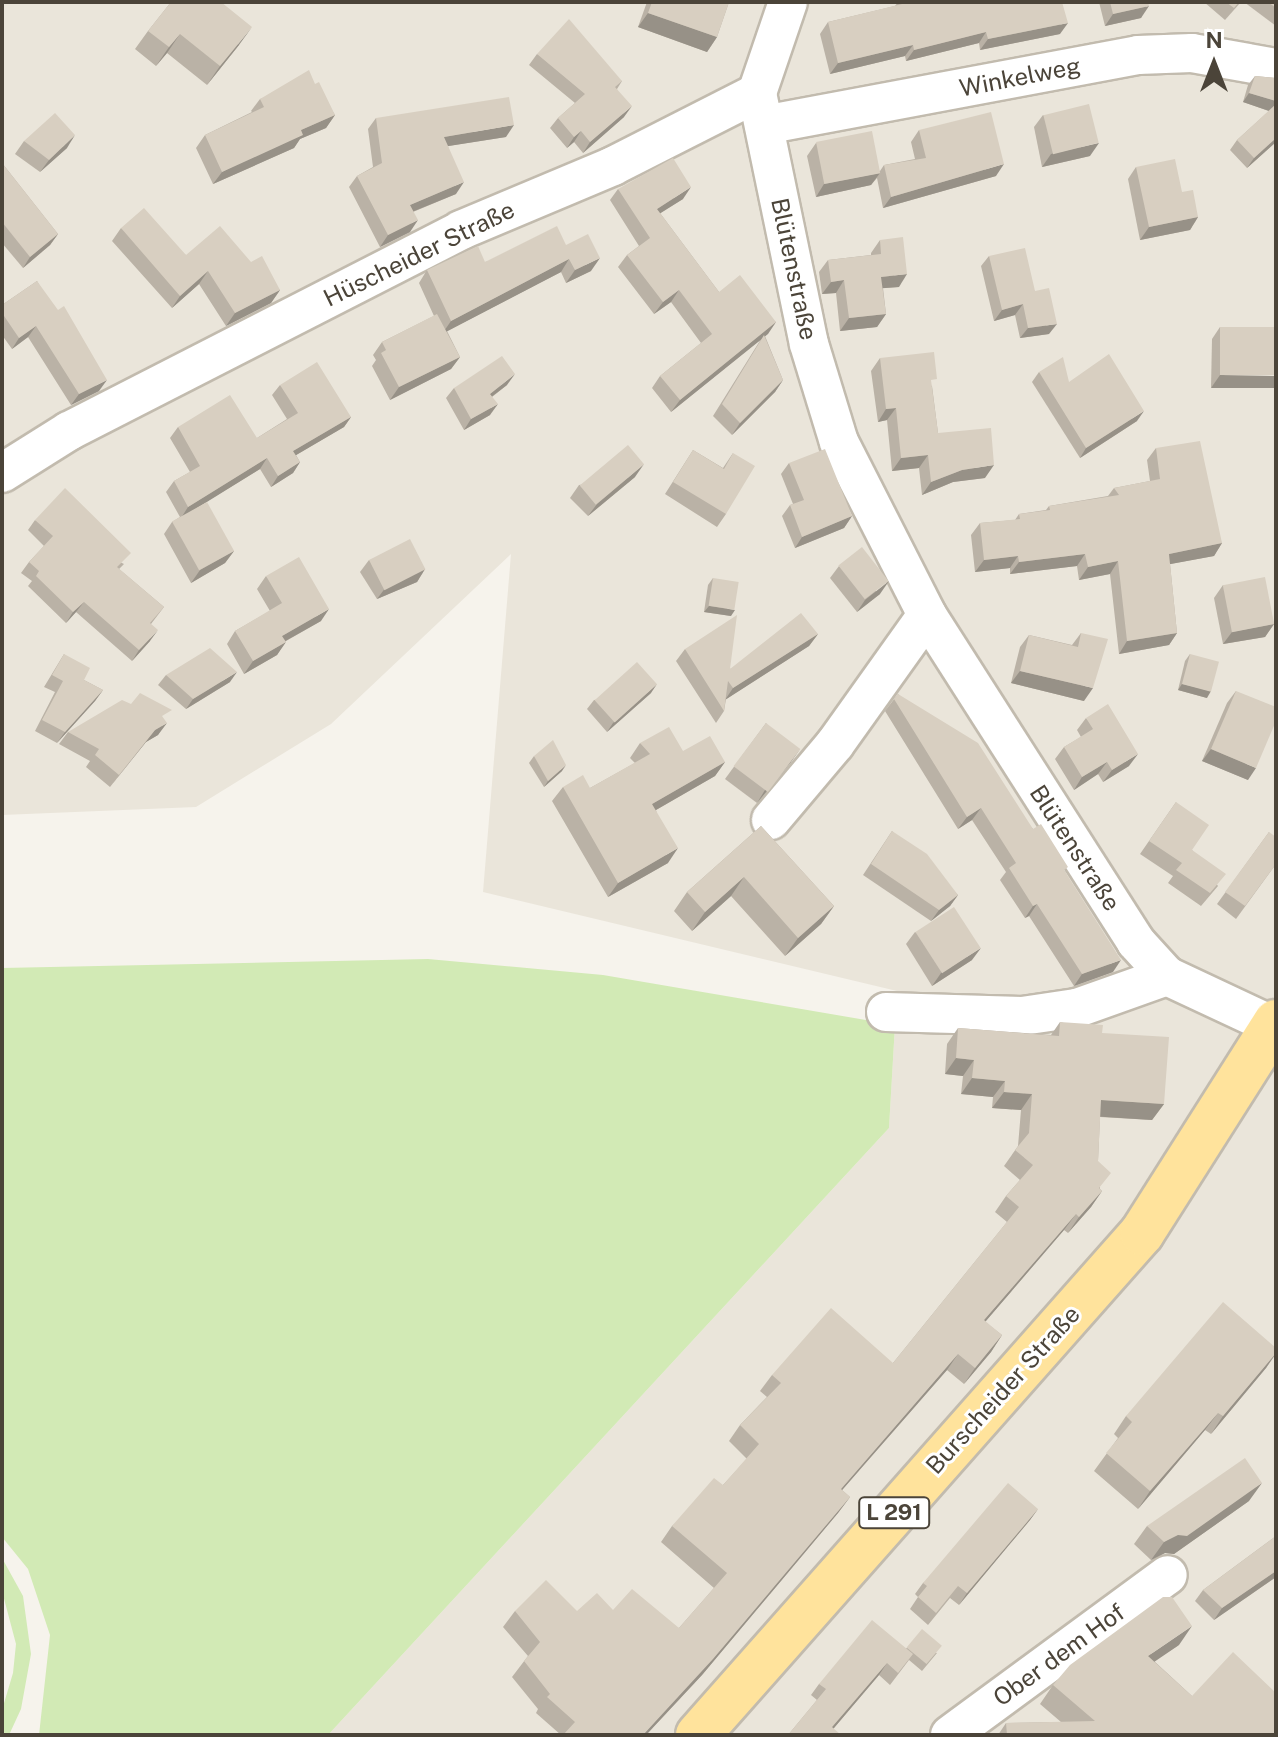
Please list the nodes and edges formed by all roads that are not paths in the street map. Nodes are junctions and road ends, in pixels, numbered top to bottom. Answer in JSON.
{"nodes":[{"id":1,"x":788,"y":2,"type":"edge"},
{"id":2,"x":1276,"y":68,"type":"edge"},
{"id":3,"x":761,"y":109,"type":"junction"},
{"id":4,"x":2,"y":473,"type":"edge"},
{"id":5,"x":927,"y":615,"type":"junction"},
{"id":6,"x":771,"y":820,"type":"dead end"},
{"id":7,"x":1167,"y":976,"type":"junction"},
{"id":8,"x":886,"y":1012,"type":"dead end"},
{"id":9,"x":1275,"y":1025,"type":"edge"},
{"id":10,"x":1168,"y":1575,"type":"dead end"},
{"id":11,"x":698,"y":1735,"type":"edge"},
{"id":12,"x":950,"y":1735,"type":"edge"}],
"edges":[{"from":1,"to":3,"type":"street"},
{"from":2,"to":3,"type":"street","name":"Winkelweg"},
{"from":3,"to":4,"type":"street","name":"Hüscheider Straße"},
{"from":3,"to":5,"type":"street","name":"Blütenstraße"},
{"from":5,"to":6,"type":"street"},
{"from":5,"to":7,"type":"street","name":"Blütenstraße"},
{"from":7,"to":8,"type":"street"},
{"from":7,"to":9,"type":"street","name":"Blütenstraße"},
{"from":9,"to":11,"type":"main road","name":"Burscheider Straße","number":"L 291"},
{"from":10,"to":12,"type":"street","name":"Ober dem Hof"}]}
